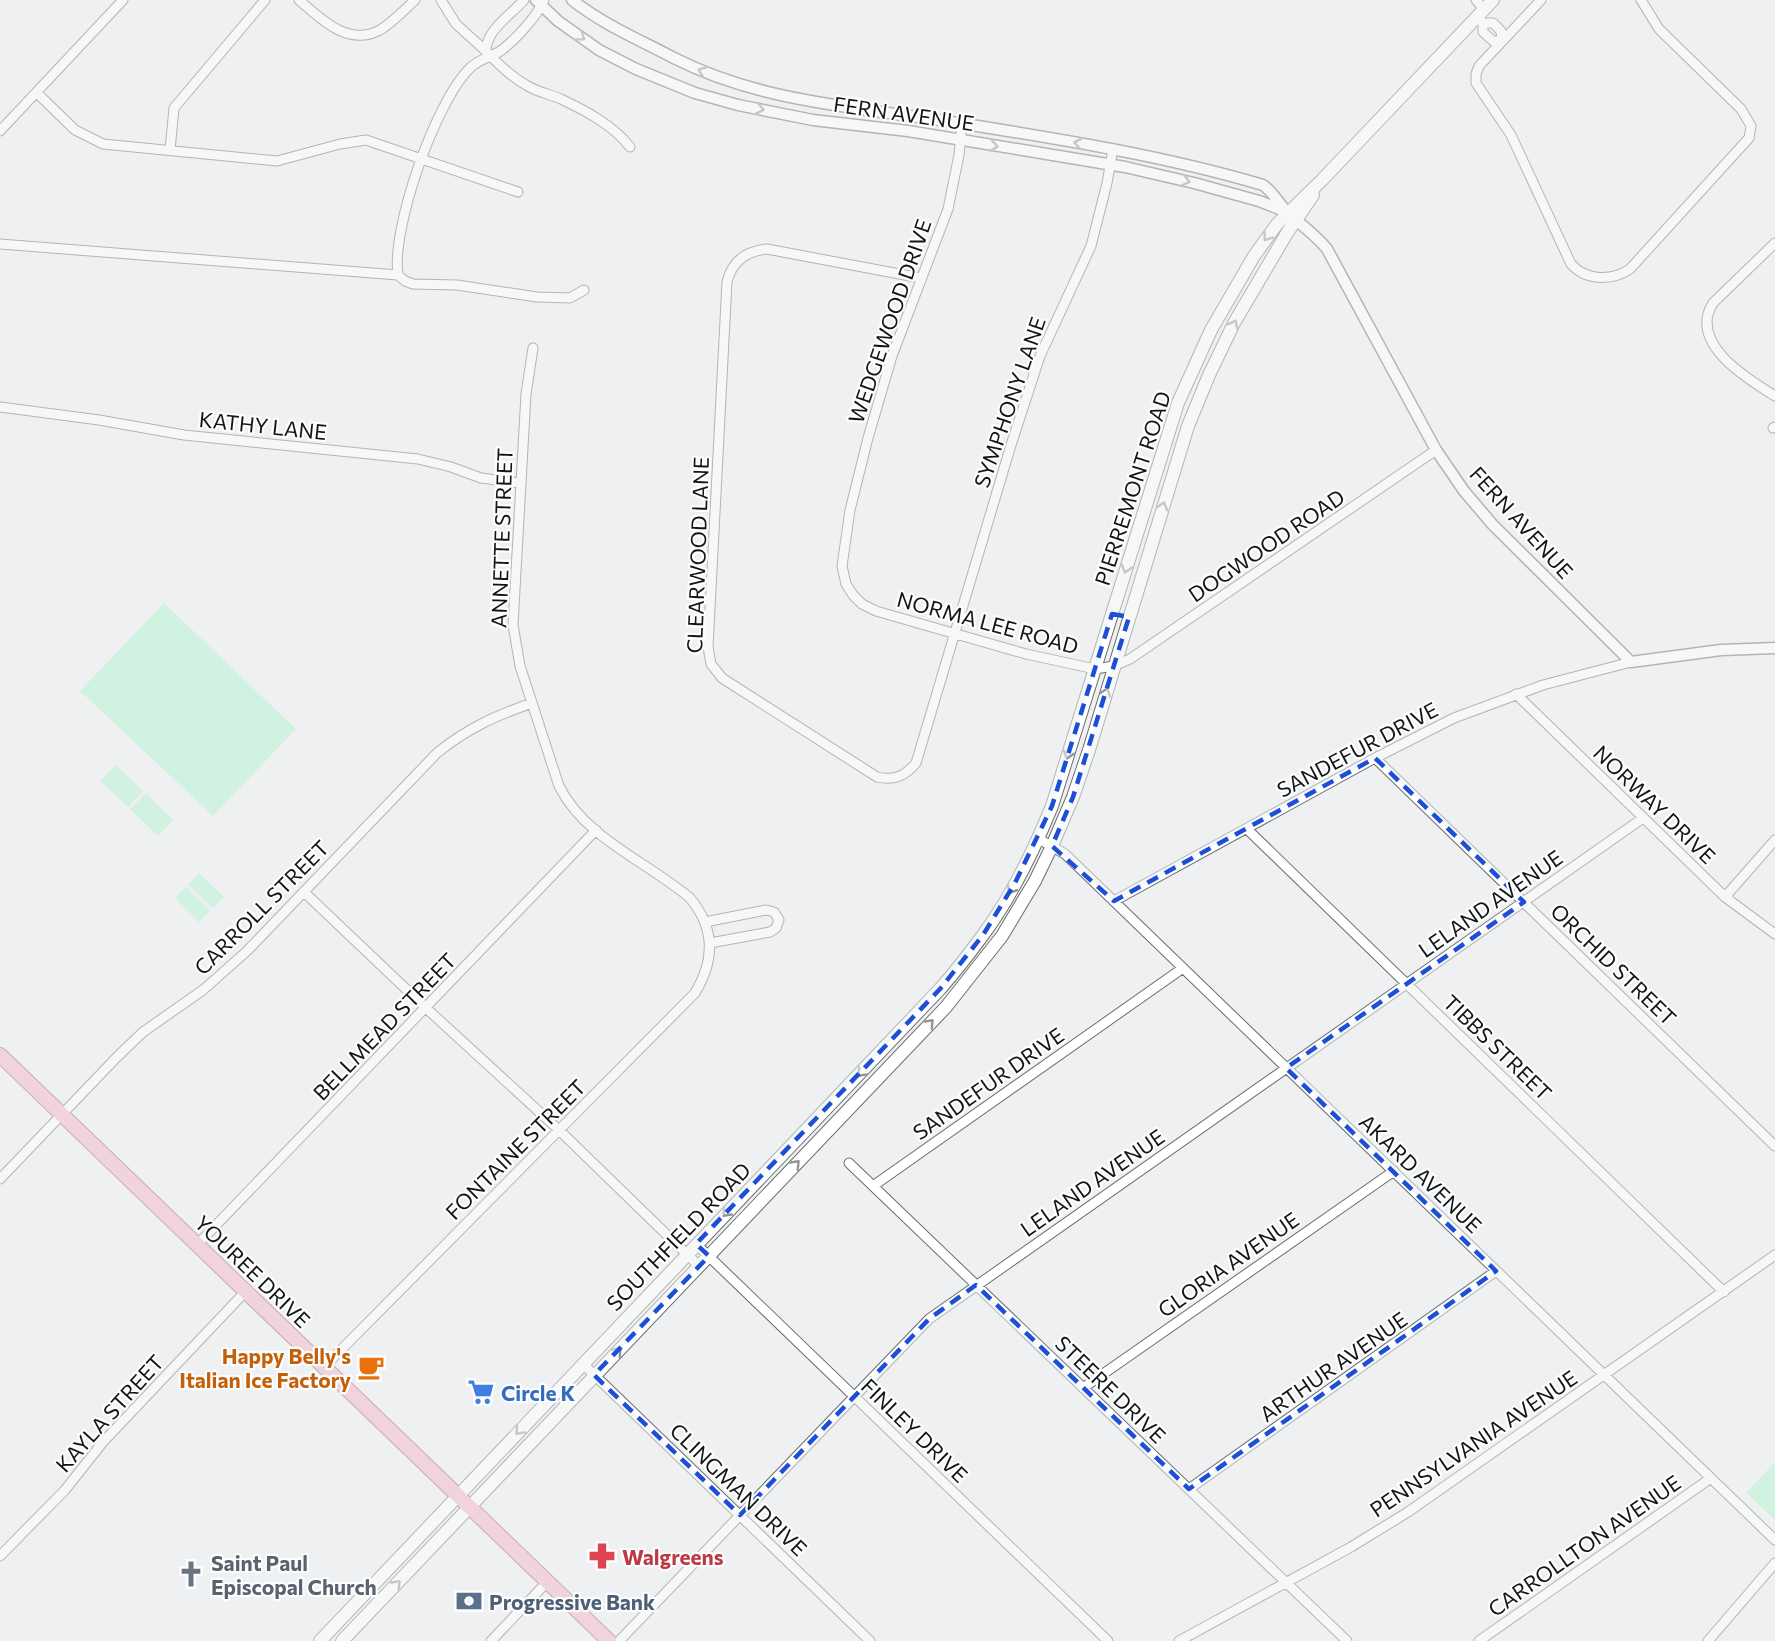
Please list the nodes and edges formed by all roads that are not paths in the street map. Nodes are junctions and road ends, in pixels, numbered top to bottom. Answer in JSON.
{"nodes":[{"id":1,"x":123,"y":0,"type":"edge"},
{"id":2,"x":265,"y":0,"type":"edge"},
{"id":3,"x":299,"y":0,"type":"edge"},
{"id":4,"x":415,"y":0,"type":"edge"},
{"id":5,"x":441,"y":0,"type":"edge"},
{"id":6,"x":524,"y":0,"type":"edge"},
{"id":7,"x":572,"y":0,"type":"edge"},
{"id":8,"x":1541,"y":0,"type":"edge"},
{"id":9,"x":1641,"y":0,"type":"edge"},
{"id":10,"x":541,"y":2,"type":"edge"},
{"id":11,"x":1483,"y":10,"type":"edge"},
{"id":12,"x":1503,"y":41,"type":"junction"},
{"id":13,"x":489,"y":55,"type":"junction"},
{"id":14,"x":37,"y":93,"type":"junction"},
{"id":15,"x":962,"y":123,"type":"junction"},
{"id":16,"x":0,"y":131,"type":"edge"},
{"id":17,"x":960,"y":140,"type":"junction"},
{"id":18,"x":630,"y":147,"type":"dead end"},
{"id":19,"x":1113,"y":149,"type":"junction"},
{"id":20,"x":170,"y":150,"type":"junction"},
{"id":21,"x":422,"y":159,"type":"junction"},
{"id":22,"x":1111,"y":164,"type":"junction"},
{"id":23,"x":518,"y":192,"type":"dead end"},
{"id":24,"x":1292,"y":216,"type":"junction"},
{"id":25,"x":1775,"y":243,"type":"edge"},
{"id":26,"x":0,"y":244,"type":"edge"},
{"id":27,"x":398,"y":276,"type":"junction"},
{"id":28,"x":921,"y":278,"type":"junction"},
{"id":29,"x":584,"y":290,"type":"dead end"},
{"id":30,"x":533,"y":348,"type":"dead end"},
{"id":31,"x":1775,"y":396,"type":"edge"},
{"id":32,"x":0,"y":407,"type":"edge"},
{"id":33,"x":1168,"y":434,"type":"junction"},
{"id":34,"x":1183,"y":440,"type":"junction"},
{"id":35,"x":1436,"y":450,"type":"junction"},
{"id":36,"x":520,"y":483,"type":"junction"},
{"id":37,"x":856,"y":599,"type":"joint"},
{"id":38,"x":1112,"y":614,"type":"junction"},
{"id":39,"x":1129,"y":617,"type":"junction"},
{"id":40,"x":954,"y":634,"type":"junction"},
{"id":41,"x":1775,"y":648,"type":"edge"},
{"id":42,"x":1631,"y":662,"type":"junction"},
{"id":43,"x":1114,"y":666,"type":"junction"},
{"id":44,"x":1095,"y":669,"type":"junction"},
{"id":45,"x":1516,"y":694,"type":"junction"},
{"id":46,"x":532,"y":703,"type":"junction"},
{"id":47,"x":1375,"y":758,"type":"junction"},
{"id":48,"x":1643,"y":818,"type":"junction"},
{"id":49,"x":1247,"y":829,"type":"junction"},
{"id":50,"x":596,"y":830,"type":"junction"},
{"id":51,"x":1039,"y":839,"type":"junction"},
{"id":52,"x":1775,"y":840,"type":"edge"},
{"id":53,"x":1052,"y":846,"type":"junction"},
{"id":54,"x":304,"y":892,"type":"junction"},
{"id":55,"x":1725,"y":897,"type":"junction"},
{"id":56,"x":1114,"y":901,"type":"junction"},
{"id":57,"x":1524,"y":902,"type":"junction"},
{"id":58,"x":705,"y":922,"type":"junction"},
{"id":59,"x":1775,"y":934,"type":"edge"},
{"id":60,"x":710,"y":943,"type":"junction"},
{"id":61,"x":977,"y":943,"type":"junction"},
{"id":62,"x":989,"y":953,"type":"junction"},
{"id":63,"x":1183,"y":968,"type":"junction"},
{"id":64,"x":1407,"y":984,"type":"junction"},
{"id":65,"x":426,"y":1008,"type":"junction"},
{"id":66,"x":887,"y":1045,"type":"junction"},
{"id":67,"x":0,"y":1055,"type":"edge"},
{"id":68,"x":899,"y":1056,"type":"junction"},
{"id":69,"x":1286,"y":1068,"type":"junction"},
{"id":70,"x":62,"y":1114,"type":"junction"},
{"id":71,"x":812,"y":1124,"type":"junction"},
{"id":72,"x":559,"y":1130,"type":"junction"},
{"id":73,"x":823,"y":1136,"type":"junction"},
{"id":74,"x":1775,"y":1146,"type":"edge"},
{"id":75,"x":849,"y":1163,"type":"dead end"},
{"id":76,"x":1394,"y":1171,"type":"junction"},
{"id":77,"x":0,"y":1179,"type":"edge"},
{"id":78,"x":873,"y":1186,"type":"junction"},
{"id":79,"x":696,"y":1244,"type":"junction"},
{"id":80,"x":196,"y":1246,"type":"junction"},
{"id":81,"x":687,"y":1254,"type":"junction"},
{"id":82,"x":1775,"y":1255,"type":"edge"},
{"id":83,"x":709,"y":1256,"type":"junction"},
{"id":84,"x":699,"y":1266,"type":"junction"},
{"id":85,"x":1496,"y":1271,"type":"junction"},
{"id":86,"x":976,"y":1285,"type":"junction"},
{"id":87,"x":1724,"y":1292,"type":"junction"},
{"id":88,"x":245,"y":1293,"type":"junction"},
{"id":89,"x":583,"y":1364,"type":"junction"},
{"id":90,"x":323,"y":1368,"type":"junction"},
{"id":91,"x":594,"y":1376,"type":"junction"},
{"id":92,"x":1604,"y":1376,"type":"junction"},
{"id":93,"x":1083,"y":1388,"type":"junction"},
{"id":94,"x":854,"y":1396,"type":"junction"},
{"id":95,"x":1711,"y":1478,"type":"junction"},
{"id":96,"x":1189,"y":1489,"type":"junction"},
{"id":97,"x":458,"y":1496,"type":"junction"},
{"id":98,"x":471,"y":1507,"type":"junction"},
{"id":99,"x":740,"y":1515,"type":"junction"},
{"id":100,"x":1775,"y":1540,"type":"edge"},
{"id":101,"x":0,"y":1556,"type":"edge"},
{"id":102,"x":1775,"y":1563,"type":"edge"},
{"id":103,"x":547,"y":1582,"type":"junction"},
{"id":104,"x":1286,"y":1582,"type":"junction"},
{"id":105,"x":334,"y":1625,"type":"junction"},
{"id":106,"x":343,"y":1639,"type":"edge"},
{"id":107,"x":320,"y":1641,"type":"edge"},
{"id":108,"x":491,"y":1641,"type":"edge"},
{"id":109,"x":609,"y":1641,"type":"edge"},
{"id":110,"x":619,"y":1641,"type":"edge"},
{"id":111,"x":870,"y":1641,"type":"edge"},
{"id":112,"x":1108,"y":1641,"type":"edge"},
{"id":113,"x":1179,"y":1641,"type":"edge"},
{"id":114,"x":1347,"y":1641,"type":"edge"},
{"id":115,"x":1479,"y":1641,"type":"edge"},
{"id":116,"x":1708,"y":1641,"type":"edge"}],
"edges":[{"from":1,"to":14,"type":"street"},
{"from":2,"to":20,"type":"street"},
{"from":3,"to":4,"type":"street"},
{"from":5,"to":13,"type":"street"},
{"from":6,"to":13,"type":"street"},
{"from":15,"to":7,"type":"street","name":"FERN AVENUE","one_way":true},
{"from":8,"to":12,"type":"street"},
{"from":9,"to":12,"type":"street"},
{"from":10,"to":13,"type":"street"},
{"from":10,"to":17,"type":"street","name":"FERN AVENUE","one_way":true},
{"from":11,"to":12,"type":"street"},
{"from":11,"to":24,"type":"main road","name":"PIERREMONT ROAD"},
{"from":13,"to":18,"type":"street"},
{"from":13,"to":21,"type":"street"},
{"from":14,"to":16,"type":"street"},
{"from":14,"to":20,"type":"street"},
{"from":15,"to":17,"type":"street","name":"WEDGEWOOD DRIVE"},
{"from":19,"to":15,"type":"street","name":"FERN AVENUE","one_way":true},
{"from":17,"to":22,"type":"street","name":"FERN AVENUE","one_way":true},
{"from":17,"to":28,"type":"street","name":"WEDGEWOOD DRIVE"},
{"from":19,"to":22,"type":"street","name":"SYMPHONY LANE"},
{"from":19,"to":24,"type":"street","name":"FERN AVENUE"},
{"from":20,"to":21,"type":"street"},
{"from":21,"to":23,"type":"street"},
{"from":21,"to":27,"type":"street"},
{"from":22,"to":24,"type":"street","name":"FERN AVENUE","one_way":true},
{"from":22,"to":40,"type":"street","name":"SYMPHONY LANE"},
{"from":24,"to":33,"type":"main road","name":"PIERREMONT ROAD","one_way":true},
{"from":34,"to":24,"type":"main road","name":"PIERREMONT ROAD","one_way":true},
{"from":24,"to":35,"type":"street","name":"FERN AVENUE"},
{"from":25,"to":31,"type":"street"},
{"from":26,"to":27,"type":"street"},
{"from":27,"to":29,"type":"street"},
{"from":28,"to":37,"type":"street","name":"WEDGEWOOD DRIVE"},
{"from":28,"to":40,"type":"street","name":"CLEARWOOD LANE"},
{"from":30,"to":36,"type":"street","name":"ANNETTE STREET"},
{"from":32,"to":36,"type":"street","name":"KATHY LANE"},
{"from":33,"to":34,"type":"main road"},
{"from":33,"to":38,"type":"main road","name":"PIERREMONT ROAD","one_way":true},
{"from":39,"to":34,"type":"main road","name":"PIERREMONT ROAD","one_way":true},
{"from":35,"to":42,"type":"street","name":"FERN AVENUE"},
{"from":35,"to":43,"type":"street","name":"DOGWOOD ROAD"},
{"from":36,"to":46,"type":"street","name":"ANNETTE STREET"},
{"from":37,"to":40,"type":"street","name":"NORMA LEE ROAD"},
{"from":38,"to":39,"type":"main road"},
{"from":38,"to":44,"type":"main road","name":"PIERREMONT ROAD"},
{"from":39,"to":43,"type":"main road","name":"PIERREMONT ROAD"},
{"from":40,"to":44,"type":"street","name":"NORMA LEE ROAD"},
{"from":41,"to":42,"type":"street"},
{"from":42,"to":45,"type":"street","name":"SANDEFUR DRIVE"},
{"from":43,"to":44,"type":"street","name":"NORMA LEE ROAD"},
{"from":53,"to":43,"type":"main road","name":"PIERREMONT ROAD","one_way":true},
{"from":44,"to":51,"type":"main road","name":"PIERREMONT ROAD","one_way":true},
{"from":45,"to":47,"type":"street","name":"SANDEFUR DRIVE"},
{"from":45,"to":48,"type":"street","name":"NORWAY DRIVE"},
{"from":46,"to":50,"type":"street","name":"ANNETTE STREET"},
{"from":46,"to":54,"type":"street","name":"CARROLL STREET"},
{"from":47,"to":49,"type":"street","name":"SANDEFUR DRIVE"},
{"from":47,"to":57,"type":"street","name":"ORCHID STREET"},
{"from":48,"to":55,"type":"street","name":"NORWAY DRIVE"},
{"from":48,"to":57,"type":"street","name":"LELAND AVENUE"},
{"from":49,"to":56,"type":"street","name":"SANDEFUR DRIVE"},
{"from":49,"to":64,"type":"street","name":"TIBBS STREET"},
{"from":50,"to":58,"type":"street","name":"ANNETTE STREET"},
{"from":50,"to":65,"type":"street","name":"BELLMEAD STREET"},
{"from":51,"to":53,"type":"street","name":"AKARD AVENUE"},
{"from":51,"to":61,"type":"main road","name":"SOUTHFIELD ROAD","one_way":true},
{"from":52,"to":55,"type":"street"},
{"from":53,"to":56,"type":"street","name":"AKARD AVENUE"},
{"from":53,"to":62,"type":"main road","name":"SOUTHFIELD ROAD"},
{"from":54,"to":65,"type":"street"},
{"from":54,"to":70,"type":"street","name":"CARROLL STREET"},
{"from":55,"to":59,"type":"street","name":"NORWAY DRIVE"},
{"from":56,"to":63,"type":"street","name":"AKARD AVENUE"},
{"from":57,"to":64,"type":"street","name":"LELAND AVENUE"},
{"from":57,"to":74,"type":"street","name":"ORCHID STREET"},
{"from":58,"to":60,"type":"street","name":"ANNETTE STREET"},
{"from":58,"to":60,"type":"street"},
{"from":60,"to":72,"type":"street","name":"FONTAINE STREET"},
{"from":61,"to":62,"type":"main road"},
{"from":61,"to":66,"type":"main road","name":"SOUTHFIELD ROAD"},
{"from":68,"to":62,"type":"main road","name":"SOUTHFIELD ROAD","one_way":true},
{"from":63,"to":69,"type":"street","name":"AKARD AVENUE"},
{"from":63,"to":78,"type":"street","name":"SANDEFUR DRIVE"},
{"from":64,"to":69,"type":"street","name":"LELAND AVENUE"},
{"from":64,"to":87,"type":"street","name":"TIBBS STREET"},
{"from":65,"to":72,"type":"street"},
{"from":65,"to":80,"type":"street","name":"BELLMEAD STREET"},
{"from":66,"to":68,"type":"main road"},
{"from":66,"to":71,"type":"main road","name":"SOUTHFIELD ROAD","one_way":true},
{"from":67,"to":70,"type":"main road","name":"YOUREE DRIVE"},
{"from":68,"to":73,"type":"main road","name":"SOUTHFIELD ROAD"},
{"from":69,"to":76,"type":"street","name":"AKARD AVENUE"},
{"from":69,"to":86,"type":"street","name":"LELAND AVENUE"},
{"from":70,"to":77,"type":"street","name":"CARROLL STREET"},
{"from":70,"to":80,"type":"main road","name":"YOUREE DRIVE"},
{"from":71,"to":73,"type":"main road"},
{"from":71,"to":79,"type":"main road","name":"SOUTHFIELD ROAD","one_way":true},
{"from":72,"to":81,"type":"street"},
{"from":72,"to":90,"type":"street","name":"FONTAINE STREET"},
{"from":83,"to":73,"type":"main road","name":"SOUTHFIELD ROAD","one_way":true},
{"from":75,"to":78,"type":"street","name":"STEERE DRIVE"},
{"from":76,"to":85,"type":"street","name":"AKARD AVENUE"},
{"from":76,"to":93,"type":"street","name":"GLORIA AVENUE"},
{"from":78,"to":86,"type":"street","name":"STEERE DRIVE"},
{"from":79,"to":81,"type":"main road","name":"SOUTHFIELD ROAD"},
{"from":79,"to":83,"type":"street","name":"FINLEY DRIVE"},
{"from":80,"to":88,"type":"main road","name":"YOUREE DRIVE"},
{"from":81,"to":84,"type":"street"},
{"from":81,"to":89,"type":"main road","name":"SOUTHFIELD ROAD"},
{"from":82,"to":87,"type":"street","name":"PENNSYLVANIA AVENUE"},
{"from":83,"to":84,"type":"main road","name":"SOUTHFIELD ROAD"},
{"from":83,"to":94,"type":"street","name":"FINLEY DRIVE"},
{"from":91,"to":84,"type":"main road","name":"SOUTHFIELD ROAD","one_way":true},
{"from":85,"to":92,"type":"street","name":"AKARD AVENUE"},
{"from":85,"to":96,"type":"street","name":"ARTHUR AVENUE"},
{"from":86,"to":93,"type":"street","name":"STEERE DRIVE"},
{"from":86,"to":94,"type":"street","name":"LELAND AVENUE"},
{"from":87,"to":92,"type":"street","name":"PENNSYLVANIA AVENUE"},
{"from":88,"to":90,"type":"main road","name":"YOUREE DRIVE"},
{"from":88,"to":101,"type":"street","name":"KAYLA STREET"},
{"from":89,"to":91,"type":"street","name":"CLINGMAN DRIVE"},
{"from":89,"to":97,"type":"main road","name":"SOUTHFIELD ROAD","one_way":true},
{"from":90,"to":97,"type":"main road","name":"YOUREE DRIVE"},
{"from":91,"to":98,"type":"main road","name":"SOUTHFIELD ROAD"},
{"from":91,"to":99,"type":"street","name":"CLINGMAN DRIVE"},
{"from":92,"to":95,"type":"street","name":"AKARD AVENUE"},
{"from":92,"to":104,"type":"street","name":"PENNSYLVANIA AVENUE"},
{"from":93,"to":96,"type":"street","name":"STEERE DRIVE"},
{"from":94,"to":99,"type":"street","name":"LELAND AVENUE"},
{"from":94,"to":112,"type":"street","name":"FINLEY DRIVE"},
{"from":95,"to":100,"type":"street","name":"AKARD AVENUE"},
{"from":95,"to":115,"type":"street","name":"CARROLLTON AVENUE"},
{"from":96,"to":104,"type":"street","name":"STEERE DRIVE"},
{"from":97,"to":98,"type":"main road","name":"YOUREE DRIVE"},
{"from":97,"to":105,"type":"main road","name":"SOUTHFIELD ROAD"},
{"from":98,"to":103,"type":"main road","name":"YOUREE DRIVE"},
{"from":106,"to":98,"type":"main road","name":"SOUTHFIELD ROAD","one_way":true},
{"from":99,"to":110,"type":"street","name":"LELAND AVENUE"},
{"from":99,"to":111,"type":"street","name":"CLINGMAN DRIVE"},
{"from":102,"to":116,"type":"street"},
{"from":103,"to":108,"type":"street"},
{"from":103,"to":109,"type":"main road","name":"YOUREE DRIVE"},
{"from":104,"to":113,"type":"street","name":"PENNSYLVANIA AVENUE"},
{"from":104,"to":114,"type":"street","name":"STEERE DRIVE"},
{"from":105,"to":106,"type":"street"},
{"from":105,"to":107,"type":"main road","name":"SOUTHFIELD ROAD"}]}
